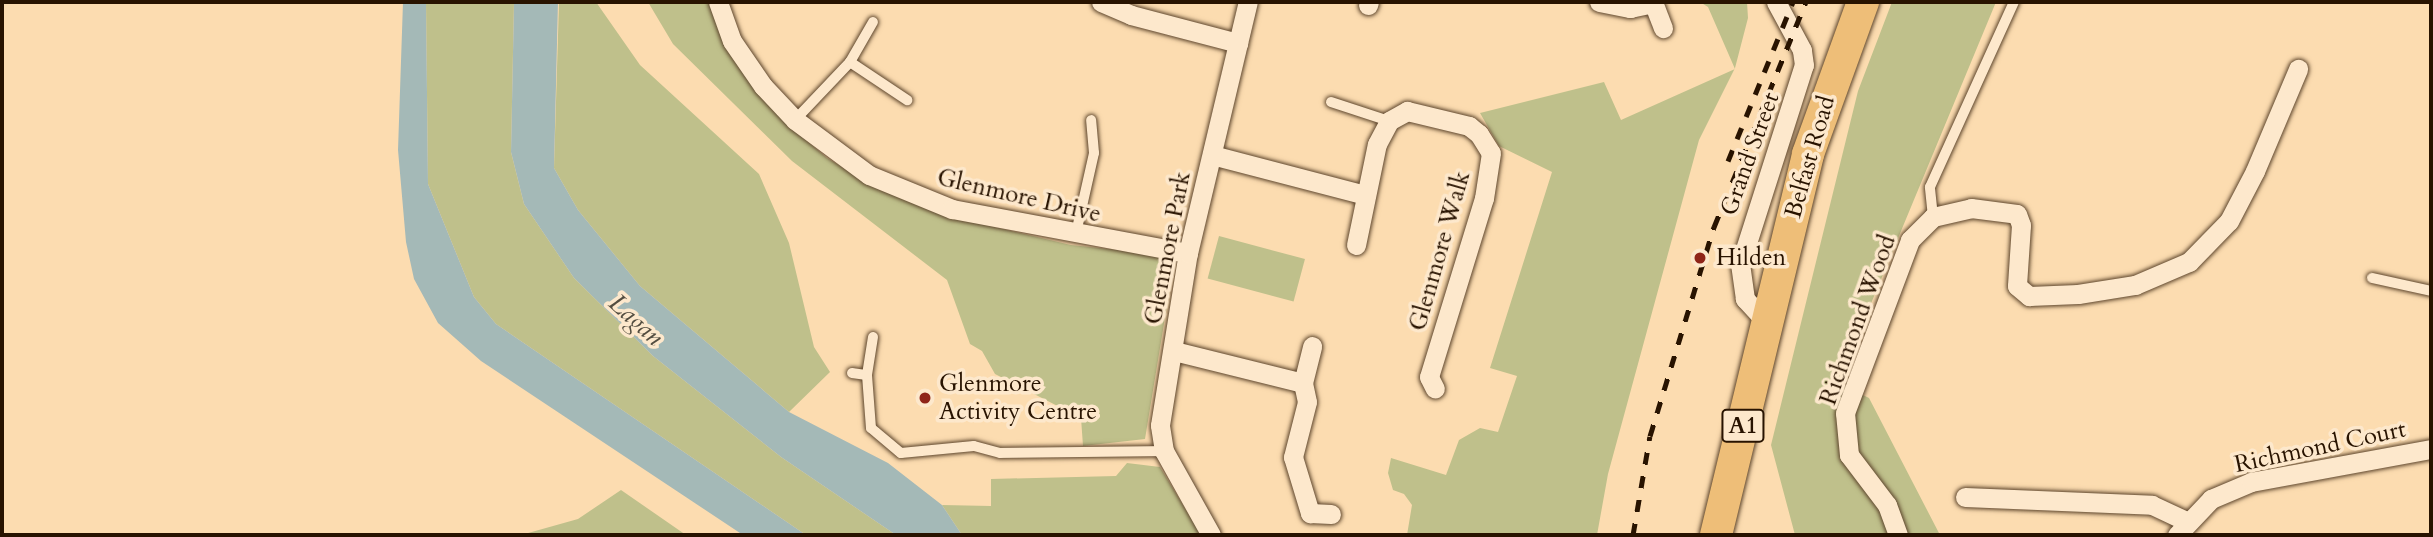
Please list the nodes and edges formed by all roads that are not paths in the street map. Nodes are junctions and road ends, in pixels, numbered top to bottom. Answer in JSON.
{"nodes":[{"id":1,"x":718,"y":2,"type":"edge"},
{"id":2,"x":1248,"y":2,"type":"edge"},
{"id":3,"x":1599,"y":2,"type":"edge"},
{"id":4,"x":1653,"y":2,"type":"edge"},
{"id":5,"x":1776,"y":2,"type":"edge"},
{"id":6,"x":1863,"y":2,"type":"edge"},
{"id":7,"x":2014,"y":2,"type":"edge"},
{"id":8,"x":1114,"y":5,"type":"edge"},
{"id":9,"x":873,"y":22,"type":"dead end"},
{"id":10,"x":1664,"y":28,"type":"dead end"},
{"id":11,"x":1238,"y":43,"type":"junction"},
{"id":12,"x":850,"y":62,"type":"junction"},
{"id":13,"x":2298,"y":69,"type":"dead end"},
{"id":14,"x":907,"y":100,"type":"dead end"},
{"id":15,"x":1331,"y":102,"type":"dead end"},
{"id":16,"x":795,"y":120,"type":"junction"},
{"id":17,"x":1091,"y":120,"type":"dead end"},
{"id":18,"x":1389,"y":121,"type":"junction"},
{"id":19,"x":1212,"y":155,"type":"junction"},
{"id":20,"x":1366,"y":195,"type":"junction"},
{"id":21,"x":1933,"y":217,"type":"junction"},
{"id":22,"x":1075,"y":236,"type":"junction"},
{"id":23,"x":1356,"y":245,"type":"dead end"},
{"id":24,"x":1188,"y":253,"type":"junction"},
{"id":25,"x":2372,"y":278,"type":"dead end"},
{"id":26,"x":2431,"y":291,"type":"edge"},
{"id":27,"x":1769,"y":317,"type":"junction"},
{"id":28,"x":873,"y":337,"type":"dead end"},
{"id":29,"x":1312,"y":346,"type":"dead end"},
{"id":30,"x":1174,"y":351,"type":"junction"},
{"id":31,"x":852,"y":373,"type":"dead end"},
{"id":32,"x":866,"y":374,"type":"junction"},
{"id":33,"x":1303,"y":383,"type":"junction"},
{"id":34,"x":1435,"y":389,"type":"dead end"},
{"id":35,"x":2431,"y":449,"type":"edge"},
{"id":36,"x":1164,"y":451,"type":"junction"},
{"id":37,"x":1965,"y":497,"type":"dead end"},
{"id":38,"x":1331,"y":514,"type":"dead end"},
{"id":39,"x":2182,"y":528,"type":"edge"},
{"id":40,"x":1211,"y":535,"type":"edge"},
{"id":41,"x":1716,"y":535,"type":"edge"},
{"id":42,"x":1898,"y":535,"type":"edge"}],
"edges":[{"from":1,"to":16,"type":"street","name":"Glenmore Drive"},
{"from":2,"to":11,"type":"street","name":"Glenmore Park"},
{"from":3,"to":4,"type":"street"},
{"from":4,"to":10,"type":"street"},
{"from":5,"to":27,"type":"street","name":"Grand Street"},
{"from":6,"to":27,"type":"highway","name":"Belfast Road","number":"A1"},
{"from":7,"to":21,"type":"lane"},
{"from":8,"to":11,"type":"street"},
{"from":9,"to":12,"type":"lane"},
{"from":11,"to":19,"type":"street","name":"Glenmore Park"},
{"from":12,"to":14,"type":"lane"},
{"from":12,"to":16,"type":"lane"},
{"from":13,"to":21,"type":"street"},
{"from":15,"to":18,"type":"lane"},
{"from":16,"to":22,"type":"street","name":"Glenmore Drive"},
{"from":17,"to":22,"type":"lane"},
{"from":18,"to":20,"type":"street"},
{"from":18,"to":34,"type":"street","name":"Glenmore Walk"},
{"from":19,"to":20,"type":"street","name":"Glenmore Park"},
{"from":19,"to":24,"type":"street","name":"Glenmore Park"},
{"from":20,"to":23,"type":"street"},
{"from":21,"to":42,"type":"street","name":"Richmond Wood"},
{"from":22,"to":24,"type":"street","name":"Glenmore Drive"},
{"from":24,"to":30,"type":"street","name":"Glenmore Park"},
{"from":25,"to":26,"type":"lane"},
{"from":27,"to":41,"type":"highway","number":"A1"},
{"from":28,"to":32,"type":"lane"},
{"from":29,"to":33,"type":"street"},
{"from":30,"to":33,"type":"street","name":"Glenmore Park"},
{"from":30,"to":36,"type":"street","name":"Glenmore Park"},
{"from":31,"to":32,"type":"lane"},
{"from":32,"to":36,"type":"lane"},
{"from":33,"to":38,"type":"street"},
{"from":35,"to":39,"type":"street","name":"Richmond Court"},
{"from":36,"to":40,"type":"street","name":"Glenmore Park"},
{"from":37,"to":39,"type":"street","name":"Richmond Court"}]}
